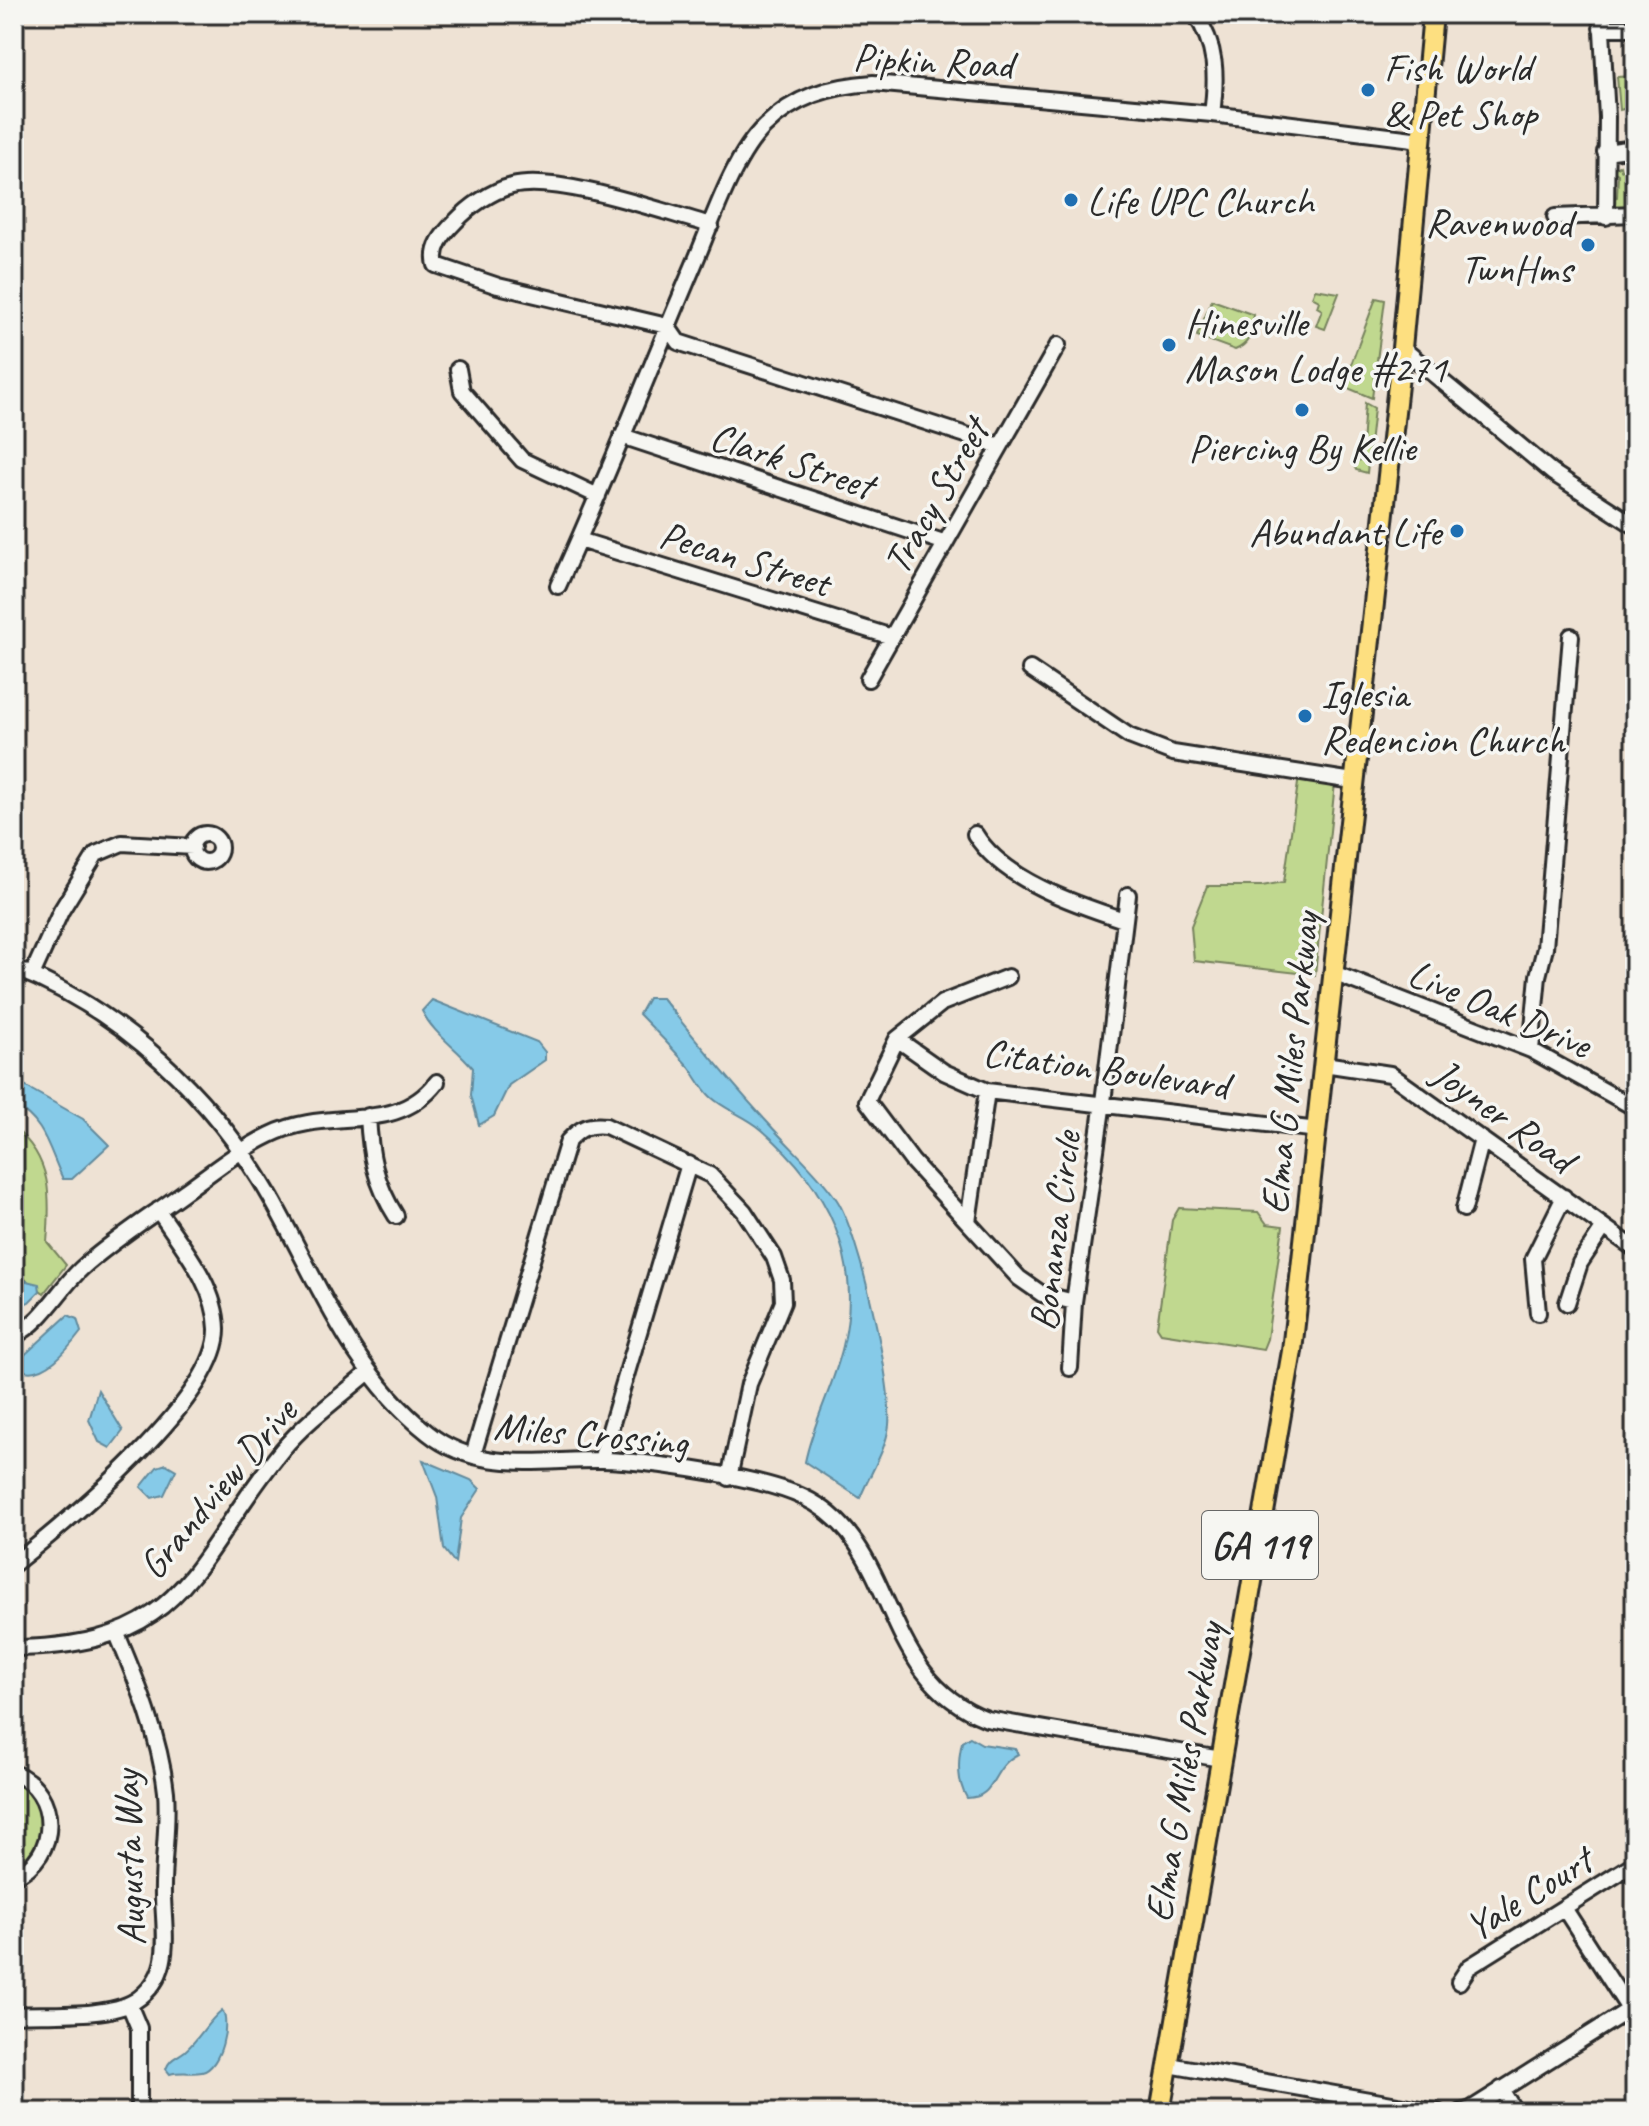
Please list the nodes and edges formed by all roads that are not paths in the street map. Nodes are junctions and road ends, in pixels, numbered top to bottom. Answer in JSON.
{"nodes":[{"id":1,"x":1195,"y":14,"type":"edge"},
{"id":2,"x":1433,"y":14,"type":"edge"},
{"id":3,"x":1601,"y":21,"type":"edge"},
{"id":4,"x":1635,"y":28,"type":"edge"},
{"id":5,"x":1212,"y":114,"type":"junction"},
{"id":6,"x":1421,"y":140,"type":"junction"},
{"id":7,"x":1635,"y":148,"type":"edge"},
{"id":8,"x":1605,"y":152,"type":"junction"},
{"id":9,"x":1635,"y":214,"type":"edge"},
{"id":10,"x":1555,"y":217,"type":"dead end"},
{"id":11,"x":1606,"y":217,"type":"junction"},
{"id":12,"x":711,"y":225,"type":"junction"},
{"id":13,"x":667,"y":326,"type":"junction"},
{"id":14,"x":1058,"y":345,"type":"dead end"},
{"id":15,"x":1402,"y":348,"type":"junction"},
{"id":16,"x":458,"y":369,"type":"dead end"},
{"id":17,"x":622,"y":436,"type":"junction"},
{"id":18,"x":1000,"y":446,"type":"junction"},
{"id":19,"x":598,"y":496,"type":"junction"},
{"id":20,"x":1635,"y":526,"type":"edge"},
{"id":21,"x":579,"y":540,"type":"junction"},
{"id":22,"x":943,"y":542,"type":"junction"},
{"id":23,"x":558,"y":586,"type":"dead end"},
{"id":24,"x":1571,"y":636,"type":"dead end"},
{"id":25,"x":892,"y":637,"type":"junction"},
{"id":26,"x":1030,"y":669,"type":"dead end"},
{"id":27,"x":868,"y":679,"type":"dead end"},
{"id":28,"x":1353,"y":781,"type":"junction"},
{"id":29,"x":975,"y":834,"type":"dead end"},
{"id":30,"x":193,"y":847,"type":"dead end"},
{"id":31,"x":1128,"y":895,"type":"dead end"},
{"id":32,"x":1124,"y":920,"type":"junction"},
{"id":33,"x":14,"y":968,"type":"edge"},
{"id":34,"x":1336,"y":974,"type":"junction"},
{"id":35,"x":32,"y":975,"type":"junction"},
{"id":36,"x":1008,"y":977,"type":"dead end"},
{"id":37,"x":897,"y":1039,"type":"junction"},
{"id":38,"x":1531,"y":1050,"type":"junction"},
{"id":39,"x":1324,"y":1064,"type":"junction"},
{"id":40,"x":437,"y":1082,"type":"dead end"},
{"id":41,"x":987,"y":1091,"type":"junction"},
{"id":42,"x":1103,"y":1102,"type":"junction"},
{"id":43,"x":1635,"y":1108,"type":"edge"},
{"id":44,"x":368,"y":1116,"type":"junction"},
{"id":45,"x":1318,"y":1130,"type":"junction"},
{"id":46,"x":1482,"y":1139,"type":"junction"},
{"id":47,"x":241,"y":1151,"type":"junction"},
{"id":48,"x":689,"y":1164,"type":"junction"},
{"id":49,"x":1564,"y":1197,"type":"junction"},
{"id":50,"x":1464,"y":1209,"type":"dead end"},
{"id":51,"x":158,"y":1210,"type":"junction"},
{"id":52,"x":396,"y":1216,"type":"dead end"},
{"id":53,"x":968,"y":1222,"type":"junction"},
{"id":54,"x":1604,"y":1227,"type":"junction"},
{"id":55,"x":1635,"y":1249,"type":"edge"},
{"id":56,"x":1074,"y":1302,"type":"junction"},
{"id":57,"x":1567,"y":1303,"type":"dead end"},
{"id":58,"x":1538,"y":1313,"type":"dead end"},
{"id":59,"x":14,"y":1336,"type":"edge"},
{"id":60,"x":1070,"y":1368,"type":"dead end"},
{"id":61,"x":369,"y":1372,"type":"junction"},
{"id":62,"x":473,"y":1455,"type":"junction"},
{"id":63,"x":601,"y":1460,"type":"junction"},
{"id":64,"x":729,"y":1478,"type":"junction"},
{"id":65,"x":14,"y":1564,"type":"edge"},
{"id":66,"x":117,"y":1634,"type":"junction"},
{"id":67,"x":14,"y":1648,"type":"edge"},
{"id":68,"x":1221,"y":1759,"type":"junction"},
{"id":69,"x":14,"y":1773,"type":"edge"},
{"id":70,"x":1635,"y":1863,"type":"edge"},
{"id":71,"x":14,"y":1876,"type":"edge"},
{"id":72,"x":1564,"y":1908,"type":"junction"},
{"id":73,"x":1459,"y":1982,"type":"dead end"},
{"id":74,"x":129,"y":2004,"type":"junction"},
{"id":75,"x":1632,"y":2007,"type":"edge"},
{"id":76,"x":14,"y":2015,"type":"edge"},
{"id":77,"x":1169,"y":2065,"type":"junction"},
{"id":78,"x":1501,"y":2089,"type":"junction"},
{"id":79,"x":139,"y":2112,"type":"edge"},
{"id":80,"x":1160,"y":2112,"type":"edge"},
{"id":81,"x":1438,"y":2112,"type":"edge"},
{"id":82,"x":1461,"y":2112,"type":"edge"},
{"id":83,"x":1515,"y":2112,"type":"edge"}],
"edges":[{"from":1,"to":5,"type":"street"},
{"from":2,"to":6,"type":"main road","name":"Elma G Miles Parkway","number":"GA 119"},
{"from":3,"to":4,"type":"street"},
{"from":3,"to":8,"type":"street"},
{"from":5,"to":6,"type":"street","name":"Pipkin Road"},
{"from":5,"to":12,"type":"street","name":"Pipkin Road"},
{"from":6,"to":15,"type":"main road","name":"Elma G Miles Parkway","number":"GA 119"},
{"from":7,"to":8,"type":"street"},
{"from":8,"to":11,"type":"street"},
{"from":9,"to":11,"type":"street"},
{"from":10,"to":11,"type":"street"},
{"from":12,"to":13,"type":"street","name":"Pipkin Road"},
{"from":12,"to":13,"type":"street"},
{"from":13,"to":17,"type":"street","name":"Pipkin Road"},
{"from":13,"to":18,"type":"street"},
{"from":14,"to":18,"type":"street","name":"Tracy Street"},
{"from":15,"to":20,"type":"street"},
{"from":15,"to":28,"type":"main road","name":"Elma G Miles Parkway","number":"GA 119"},
{"from":16,"to":19,"type":"street"},
{"from":17,"to":19,"type":"street","name":"Pipkin Road"},
{"from":17,"to":22,"type":"street","name":"Clark Street"},
{"from":18,"to":22,"type":"street","name":"Tracy Street"},
{"from":19,"to":21,"type":"street","name":"Pipkin Road"},
{"from":21,"to":23,"type":"street","name":"Pipkin Road"},
{"from":21,"to":25,"type":"street","name":"Pecan Street"},
{"from":22,"to":25,"type":"street","name":"Tracy Street"},
{"from":24,"to":38,"type":"street"},
{"from":25,"to":27,"type":"street","name":"Tracy Street"},
{"from":26,"to":28,"type":"street"},
{"from":28,"to":34,"type":"main road","name":"Elma G Miles Parkway","number":"GA 119"},
{"from":29,"to":32,"type":"street"},
{"from":30,"to":35,"type":"street"},
{"from":31,"to":32,"type":"street","name":"Bonanza Circle"},
{"from":32,"to":42,"type":"street","name":"Bonanza Circle"},
{"from":33,"to":35,"type":"street","name":"Miles Crossing"},
{"from":34,"to":38,"type":"street","name":"Live Oak Drive"},
{"from":34,"to":39,"type":"main road","name":"Elma G Miles Parkway","number":"GA 119"},
{"from":35,"to":47,"type":"street","name":"Miles Crossing"},
{"from":36,"to":37,"type":"street"},
{"from":37,"to":41,"type":"street","name":"Citation Boulevard"},
{"from":37,"to":53,"type":"street"},
{"from":38,"to":43,"type":"street","name":"Live Oak Drive"},
{"from":39,"to":45,"type":"main road","name":"Elma G Miles Parkway","number":"GA 119"},
{"from":39,"to":46,"type":"street","name":"Joyner Road"},
{"from":40,"to":44,"type":"street"},
{"from":41,"to":42,"type":"street","name":"Citation Boulevard"},
{"from":41,"to":53,"type":"street"},
{"from":42,"to":45,"type":"street","name":"Citation Boulevard"},
{"from":42,"to":56,"type":"street","name":"Bonanza Circle"},
{"from":44,"to":47,"type":"street"},
{"from":44,"to":52,"type":"street"},
{"from":45,"to":68,"type":"main road","name":"Elma G Miles Parkway","number":"GA 119"},
{"from":46,"to":49,"type":"street","name":"Joyner Road"},
{"from":46,"to":50,"type":"street"},
{"from":47,"to":51,"type":"street"},
{"from":47,"to":61,"type":"street","name":"Miles Crossing"},
{"from":48,"to":62,"type":"street"},
{"from":48,"to":63,"type":"street"},
{"from":48,"to":64,"type":"street"},
{"from":49,"to":54,"type":"street","name":"Joyner Road"},
{"from":49,"to":58,"type":"street"},
{"from":51,"to":59,"type":"street"},
{"from":51,"to":65,"type":"street"},
{"from":53,"to":56,"type":"street"},
{"from":54,"to":55,"type":"street","name":"Joyner Road"},
{"from":54,"to":57,"type":"street"},
{"from":56,"to":60,"type":"street","name":"Bonanza Circle"},
{"from":61,"to":62,"type":"street","name":"Miles Crossing"},
{"from":61,"to":66,"type":"street","name":"Grandview Drive"},
{"from":62,"to":63,"type":"street","name":"Miles Crossing"},
{"from":63,"to":64,"type":"street","name":"Miles Crossing"},
{"from":64,"to":68,"type":"street","name":"Miles Crossing"},
{"from":66,"to":67,"type":"street","name":"Grandview Drive"},
{"from":66,"to":74,"type":"street","name":"Augusta Way"},
{"from":68,"to":77,"type":"main road","name":"Elma G Miles Parkway","number":"GA 119"},
{"from":69,"to":71,"type":"street"},
{"from":70,"to":72,"type":"street","name":"Yale Court"},
{"from":72,"to":73,"type":"street","name":"Yale Court"},
{"from":72,"to":75,"type":"street"},
{"from":74,"to":76,"type":"street","name":"Augusta Way"},
{"from":74,"to":79,"type":"street"},
{"from":75,"to":78,"type":"street"},
{"from":77,"to":80,"type":"main road","name":"Elma G Miles Parkway","number":"GA 119"},
{"from":77,"to":81,"type":"street"},
{"from":78,"to":82,"type":"street"},
{"from":78,"to":83,"type":"street"}]}
